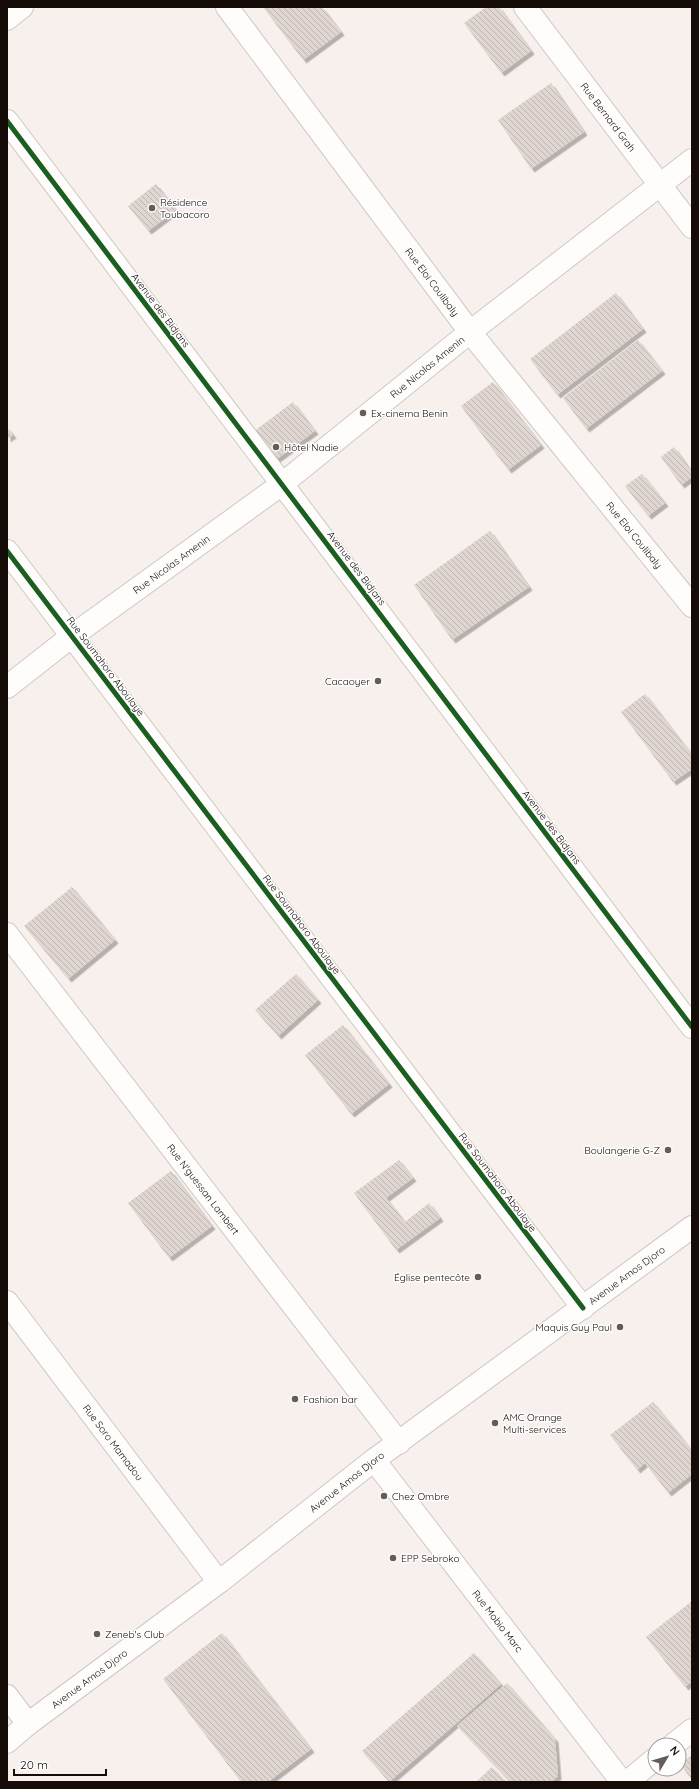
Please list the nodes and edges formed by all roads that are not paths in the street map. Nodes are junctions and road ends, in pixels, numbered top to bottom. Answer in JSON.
{"nodes":[{"id":1,"x":22,"y":7,"type":"edge"},
{"id":2,"x":227,"y":7,"type":"edge"},
{"id":3,"x":524,"y":7,"type":"edge"},
{"id":4,"x":7,"y":19,"type":"edge"},
{"id":5,"x":7,"y":121,"type":"edge"},
{"id":6,"x":692,"y":160,"type":"edge"},
{"id":7,"x":660,"y":184,"type":"junction"},
{"id":8,"x":692,"y":227,"type":"edge"},
{"id":9,"x":470,"y":332,"type":"junction"},
{"id":10,"x":282,"y":484,"type":"junction"},
{"id":11,"x":7,"y":551,"type":"edge"},
{"id":12,"x":692,"y":606,"type":"edge"},
{"id":13,"x":72,"y":636,"type":"junction"},
{"id":14,"x":7,"y":686,"type":"edge"},
{"id":15,"x":7,"y":934,"type":"edge"},
{"id":16,"x":692,"y":1027,"type":"edge"},
{"id":17,"x":692,"y":1227,"type":"edge"},
{"id":18,"x":7,"y":1302,"type":"edge"},
{"id":19,"x":583,"y":1308,"type":"junction"},
{"id":20,"x":399,"y":1443,"type":"junction"},
{"id":21,"x":374,"y":1460,"type":"junction"},
{"id":22,"x":219,"y":1582,"type":"junction"},
{"id":23,"x":7,"y":1696,"type":"edge"},
{"id":24,"x":28,"y":1724,"type":"junction"},
{"id":25,"x":692,"y":1730,"type":"edge"},
{"id":26,"x":683,"y":1737,"type":"edge"},
{"id":27,"x":7,"y":1742,"type":"edge"},
{"id":28,"x":647,"y":1766,"type":"edge"},
{"id":29,"x":622,"y":1782,"type":"edge"},
{"id":30,"x":627,"y":1782,"type":"edge"}],
"edges":[{"from":1,"to":4,"type":"street"},
{"from":2,"to":9,"type":"street","name":"Rue Eloi Coulibaly"},
{"from":3,"to":7,"type":"street","name":"Rue Bernard Grah"},
{"from":5,"to":10,"type":"street","name":"Avenue des Bidjans"},
{"from":6,"to":7,"type":"street","name":"Rue Nicolas Amenin"},
{"from":7,"to":8,"type":"street","name":"Rue Bernard Grah"},
{"from":7,"to":9,"type":"street","name":"Rue Nicolas Amenin"},
{"from":9,"to":10,"type":"street","name":"Rue Nicolas Amenin"},
{"from":9,"to":12,"type":"street","name":"Rue Eloi Coulibaly"},
{"from":10,"to":13,"type":"street","name":"Rue Nicolas Amenin"},
{"from":10,"to":16,"type":"street","name":"Avenue des Bidjans"},
{"from":11,"to":13,"type":"street","name":"Rue Soumahoro Aboulaye"},
{"from":13,"to":14,"type":"street","name":"Rue Nicolas Amenin"},
{"from":13,"to":19,"type":"street","name":"Rue Soumahoro Aboulaye"},
{"from":15,"to":20,"type":"street","name":"Rue N'guessan Lambert"},
{"from":17,"to":19,"type":"street","name":"Avenue Amos Djoro"},
{"from":18,"to":22,"type":"street","name":"Rue Soro Mamadou"},
{"from":19,"to":20,"type":"street","name":"Avenue Amos Djoro"},
{"from":20,"to":21,"type":"street","name":"Avenue Amos Djoro"},
{"from":21,"to":22,"type":"street","name":"Avenue Amos Djoro"},
{"from":21,"to":29,"type":"street","name":"Rue Mobio Marc"},
{"from":22,"to":24,"type":"street","name":"Avenue Amos Djoro"},
{"from":23,"to":24,"type":"street"},
{"from":24,"to":27,"type":"street","name":"Avenue Amos Djoro"},
{"from":25,"to":26,"type":"street"},
{"from":28,"to":30,"type":"street"}]}
